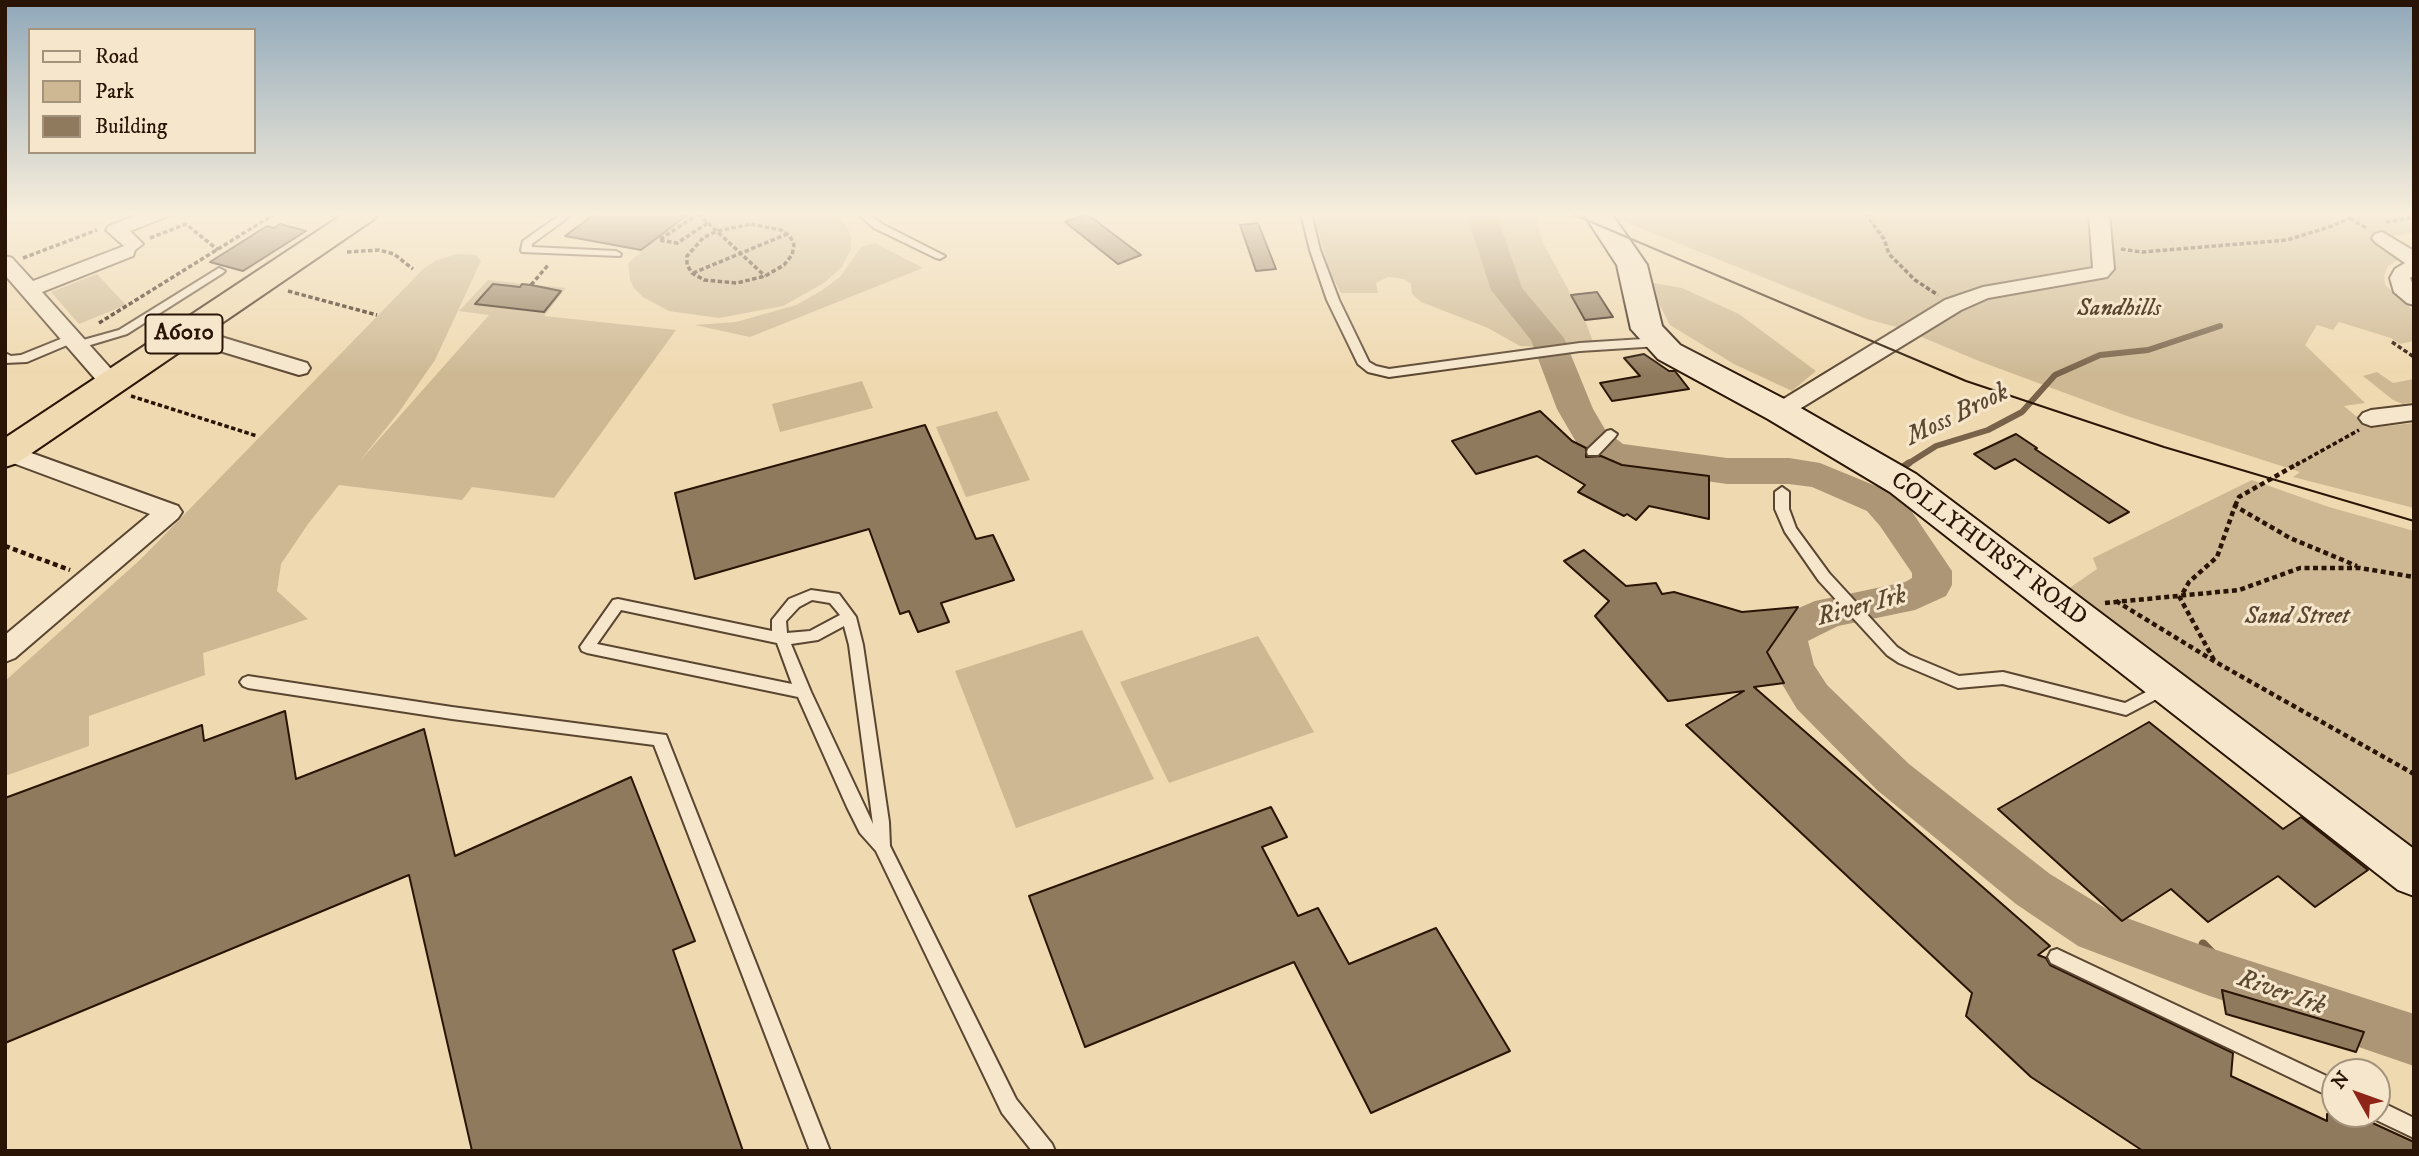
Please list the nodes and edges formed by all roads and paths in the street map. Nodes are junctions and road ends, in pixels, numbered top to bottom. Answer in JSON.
{"nodes":[{"id":1,"x":10,"y":267,"type":"edge"},
{"id":2,"x":84,"y":267,"type":"edge"},
{"id":3,"x":191,"y":267,"type":"edge"},
{"id":4,"x":282,"y":267,"type":"edge"},
{"id":5,"x":410,"y":267,"type":"edge"},
{"id":6,"x":545,"y":267,"type":"edge"},
{"id":7,"x":688,"y":267,"type":"edge"},
{"id":8,"x":707,"y":267,"type":"edge"},
{"id":9,"x":756,"y":267,"type":"edge"},
{"id":10,"x":781,"y":267,"type":"edge"},
{"id":11,"x":1321,"y":267,"type":"edge"},
{"id":12,"x":1632,"y":267,"type":"edge"},
{"id":13,"x":1902,"y":267,"type":"edge"},
{"id":14,"x":2104,"y":267,"type":"edge"},
{"id":15,"x":2414,"y":267,"type":"edge"},
{"id":16,"x":413,"y":269,"type":"dead end"},
{"id":17,"x":219,"y":271,"type":"dead end"},
{"id":18,"x":692,"y":273,"type":"junction"},
{"id":19,"x":765,"y":276,"type":"junction"},
{"id":20,"x":257,"y":284,"type":"junction"},
{"id":21,"x":531,"y":285,"type":"dead end"},
{"id":22,"x":30,"y":289,"type":"junction"},
{"id":23,"x":2414,"y":299,"type":"edge"},
{"id":24,"x":1953,"y":305,"type":"junction"},
{"id":25,"x":377,"y":315,"type":"dead end"},
{"id":26,"x":185,"y":333,"type":"junction"},
{"id":27,"x":73,"y":341,"type":"junction"},
{"id":28,"x":1660,"y":342,"type":"junction"},
{"id":29,"x":2392,"y":342,"type":"dead end"},
{"id":30,"x":5,"y":357,"type":"edge"},
{"id":31,"x":2414,"y":358,"type":"edge"},
{"id":32,"x":299,"y":368,"type":"dead end"},
{"id":33,"x":116,"y":388,"type":"junction"},
{"id":34,"x":1780,"y":411,"type":"junction"},
{"id":35,"x":2387,"y":414,"type":"edge"},
{"id":36,"x":1611,"y":434,"type":"dead end"},
{"id":37,"x":257,"y":436,"type":"dead end"},
{"id":38,"x":1593,"y":452,"type":"dead end"},
{"id":39,"x":7,"y":454,"type":"edge"},
{"id":40,"x":1782,"y":492,"type":"dead end"},
{"id":41,"x":2235,"y":506,"type":"junction"},
{"id":42,"x":5,"y":546,"type":"edge"},
{"id":43,"x":2360,"y":568,"type":"junction"},
{"id":44,"x":2414,"y":577,"type":"edge"},
{"id":45,"x":90,"y":578,"type":"junction"},
{"id":46,"x":2180,"y":598,"type":"junction"},
{"id":47,"x":2115,"y":601,"type":"junction"},
{"id":48,"x":2070,"y":611,"type":"junction"},
{"id":49,"x":849,"y":617,"type":"junction"},
{"id":50,"x":782,"y":639,"type":"junction"},
{"id":51,"x":6,"y":650,"type":"edge"},
{"id":52,"x":2214,"y":661,"type":"junction"},
{"id":53,"x":248,"y":682,"type":"dead end"},
{"id":54,"x":2168,"y":686,"type":"junction"},
{"id":55,"x":803,"y":692,"type":"junction"},
{"id":56,"x":2414,"y":774,"type":"edge"},
{"id":57,"x":882,"y":846,"type":"junction"},
{"id":58,"x":2414,"y":876,"type":"edge"},
{"id":59,"x":2057,"y":957,"type":"dead end"},
{"id":60,"x":2321,"y":1083,"type":"edge"},
{"id":61,"x":2391,"y":1117,"type":"edge"},
{"id":62,"x":2414,"y":1128,"type":"edge"},
{"id":63,"x":820,"y":1151,"type":"edge"},
{"id":64,"x":1045,"y":1151,"type":"edge"}],
"edges":[{"from":1,"to":22,"type":"street"},
{"from":2,"to":22,"type":"street"},
{"from":3,"to":27,"type":"path"},
{"from":4,"to":20,"type":"highway","number":"A6010"},
{"from":5,"to":16,"type":"path"},
{"from":6,"to":21,"type":"path"},
{"from":7,"to":18,"type":"path"},
{"from":8,"to":18,"type":"path"},
{"from":9,"to":19,"type":"path"},
{"from":10,"to":19,"type":"path"},
{"from":11,"to":28,"type":"lane"},
{"from":12,"to":28,"type":"street","name":"COLLYHURST ROAD"},
{"from":13,"to":24,"type":"path"},
{"from":14,"to":24,"type":"street"},
{"from":15,"to":23,"type":"street"},
{"from":17,"to":27,"type":"lane"},
{"from":18,"to":19,"type":"path"},
{"from":20,"to":25,"type":"path"},
{"from":20,"to":26,"type":"highway","number":"A6010"},
{"from":22,"to":27,"type":"street"},
{"from":24,"to":34,"type":"street"},
{"from":26,"to":32,"type":"street"},
{"from":26,"to":33,"type":"highway","number":"A6010"},
{"from":27,"to":30,"type":"lane"},
{"from":27,"to":33,"type":"street"},
{"from":28,"to":34,"type":"street","name":"COLLYHURST ROAD"},
{"from":29,"to":31,"type":"path"},
{"from":33,"to":37,"type":"path"},
{"from":33,"to":39,"type":"highway","number":"A6010"},
{"from":34,"to":48,"type":"street","name":"COLLYHURST ROAD"},
{"from":35,"to":41,"type":"path"},
{"from":36,"to":38,"type":"lane"},
{"from":39,"to":45,"type":"street"},
{"from":40,"to":54,"type":"lane"},
{"from":41,"to":43,"type":"path"},
{"from":41,"to":46,"type":"path"},
{"from":42,"to":45,"type":"path"},
{"from":43,"to":44,"type":"path"},
{"from":43,"to":46,"type":"path"},
{"from":45,"to":51,"type":"street"},
{"from":46,"to":47,"type":"path"},
{"from":46,"to":52,"type":"path"},
{"from":47,"to":48,"type":"path"},
{"from":47,"to":52,"type":"path"},
{"from":48,"to":54,"type":"street","name":"COLLYHURST ROAD"},
{"from":49,"to":50,"type":"lane"},
{"from":49,"to":50,"type":"lane"},
{"from":49,"to":57,"type":"lane"},
{"from":50,"to":55,"type":"lane"},
{"from":50,"to":55,"type":"lane"},
{"from":52,"to":56,"type":"path"},
{"from":53,"to":63,"type":"lane"},
{"from":54,"to":58,"type":"street","name":"COLLYHURST ROAD"},
{"from":55,"to":57,"type":"lane"},
{"from":57,"to":64,"type":"lane"},
{"from":59,"to":60,"type":"lane"},
{"from":61,"to":62,"type":"lane"}]}
